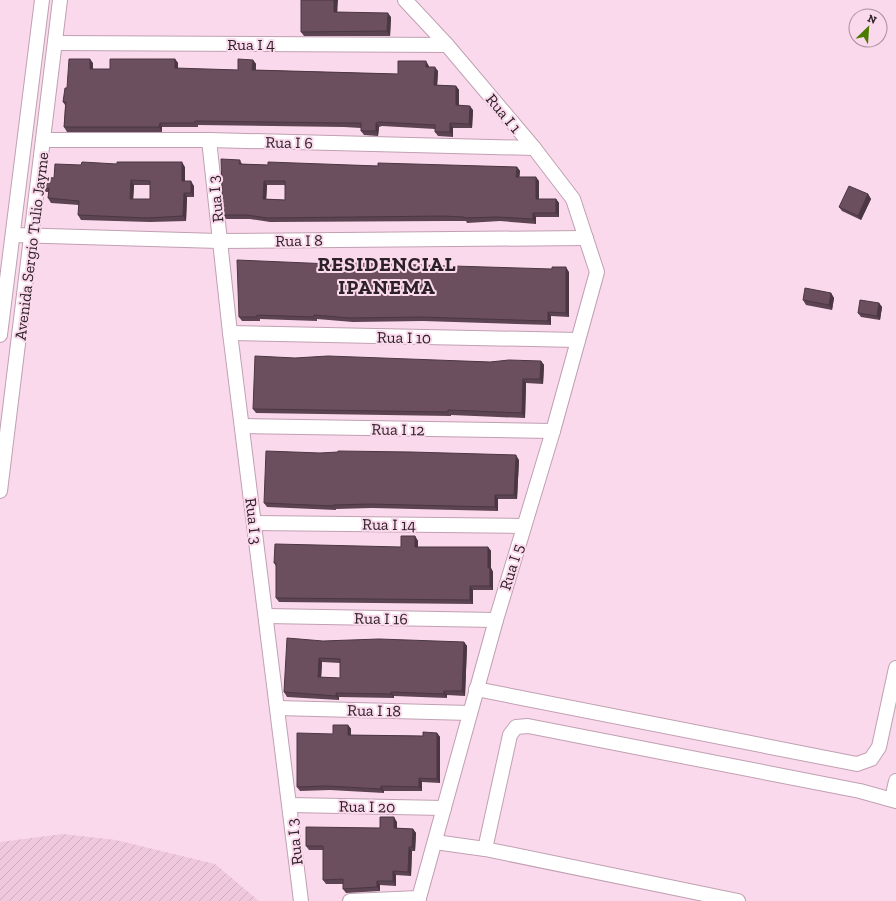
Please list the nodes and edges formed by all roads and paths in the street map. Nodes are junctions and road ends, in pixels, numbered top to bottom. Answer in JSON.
{"nodes":[{"id":1,"x":42,"y":0,"type":"edge"},
{"id":2,"x":60,"y":0,"type":"edge"},
{"id":3,"x":405,"y":0,"type":"edge"},
{"id":4,"x":55,"y":44,"type":"junction"},
{"id":5,"x":446,"y":45,"type":"junction"},
{"id":6,"x":44,"y":140,"type":"junction"},
{"id":7,"x":209,"y":140,"type":"junction"},
{"id":8,"x":534,"y":148,"type":"junction"},
{"id":9,"x":13,"y":235,"type":"junction"},
{"id":10,"x":32,"y":236,"type":"junction"},
{"id":11,"x":586,"y":238,"type":"junction"},
{"id":12,"x":219,"y":241,"type":"junction"},
{"id":13,"x":230,"y":333,"type":"junction"},
{"id":14,"x":0,"y":335,"type":"edge"},
{"id":15,"x":578,"y":340,"type":"junction"},
{"id":16,"x":242,"y":426,"type":"junction"},
{"id":17,"x":553,"y":431,"type":"junction"},
{"id":18,"x":0,"y":491,"type":"edge"},
{"id":19,"x":254,"y":523,"type":"junction"},
{"id":20,"x":524,"y":526,"type":"junction"},
{"id":21,"x":266,"y":616,"type":"junction"},
{"id":22,"x":496,"y":620,"type":"junction"},
{"id":23,"x":896,"y":668,"type":"edge"},
{"id":24,"x":476,"y":689,"type":"junction"},
{"id":25,"x":278,"y":708,"type":"junction"},
{"id":26,"x":470,"y":713,"type":"junction"},
{"id":27,"x":896,"y":781,"type":"edge"},
{"id":28,"x":894,"y":800,"type":"edge"},
{"id":29,"x":290,"y":805,"type":"junction"},
{"id":30,"x":444,"y":808,"type":"junction"},
{"id":31,"x":435,"y":842,"type":"junction"},
{"id":32,"x":485,"y":850,"type":"junction"},
{"id":33,"x":420,"y":899,"type":"edge"},
{"id":34,"x":301,"y":901,"type":"edge"},
{"id":35,"x":350,"y":901,"type":"edge"},
{"id":36,"x":738,"y":901,"type":"edge"}],
"edges":[{"from":1,"to":9,"type":"street","name":"Avenida Sergio Tulio Jayme"},
{"from":2,"to":4,"type":"street","name":"Avenida Sergio Tulio Jayme"},
{"from":3,"to":5,"type":"street","name":"Rua I 1"},
{"from":4,"to":5,"type":"street","name":"Rua I 4"},
{"from":4,"to":6,"type":"street","name":"Avenida Sergio Tulio Jayme"},
{"from":5,"to":8,"type":"street","name":"Rua I 1"},
{"from":6,"to":7,"type":"street","name":"Rua I 6"},
{"from":6,"to":10,"type":"street","name":"Avenida Sergio Tulio Jayme"},
{"from":7,"to":8,"type":"street","name":"Rua I 6"},
{"from":7,"to":12,"type":"street","name":"Rua I 3"},
{"from":8,"to":11,"type":"street","name":"Rua I 1"},
{"from":9,"to":10,"type":"street","name":"Rua I 8"},
{"from":9,"to":14,"type":"street","name":"Avenida Sergio Tulio Jayme"},
{"from":10,"to":12,"type":"street","name":"Rua I 8"},
{"from":10,"to":18,"type":"street","name":"Avenida Sergio Tulio Jayme"},
{"from":11,"to":12,"type":"street","name":"Rua I 8"},
{"from":11,"to":15,"type":"street","name":"Rua I 5"},
{"from":12,"to":13,"type":"street","name":"Rua I 3"},
{"from":13,"to":15,"type":"street","name":"Rua I 10"},
{"from":13,"to":16,"type":"street","name":"Rua I 3"},
{"from":15,"to":17,"type":"street","name":"Rua I 5"},
{"from":16,"to":17,"type":"street","name":"Rua I 12"},
{"from":16,"to":19,"type":"street","name":"Rua I 3"},
{"from":17,"to":20,"type":"street","name":"Rua I 5"},
{"from":19,"to":20,"type":"street","name":"Rua I 14"},
{"from":19,"to":21,"type":"street","name":"Rua I 3"},
{"from":20,"to":22,"type":"street","name":"Rua I 5"},
{"from":21,"to":22,"type":"street","name":"Rua I 16"},
{"from":21,"to":25,"type":"street","name":"Rua I 3"},
{"from":22,"to":24,"type":"street","name":"Rua I 5"},
{"from":23,"to":24,"type":"street"},
{"from":24,"to":26,"type":"street","name":"Rua I 5"},
{"from":25,"to":26,"type":"street","name":"Rua I 18"},
{"from":25,"to":29,"type":"street","name":"Rua I 3"},
{"from":26,"to":30,"type":"street","name":"Rua I 5"},
{"from":27,"to":28,"type":"street"},
{"from":28,"to":32,"type":"street"},
{"from":29,"to":30,"type":"street","name":"Rua I 20"},
{"from":29,"to":34,"type":"street","name":"Rua I 3"},
{"from":30,"to":31,"type":"street","name":"Rua I 5"},
{"from":31,"to":32,"type":"street"},
{"from":31,"to":33,"type":"street","name":"Rua I 5"},
{"from":32,"to":36,"type":"street"},
{"from":33,"to":35,"type":"street"}]}
